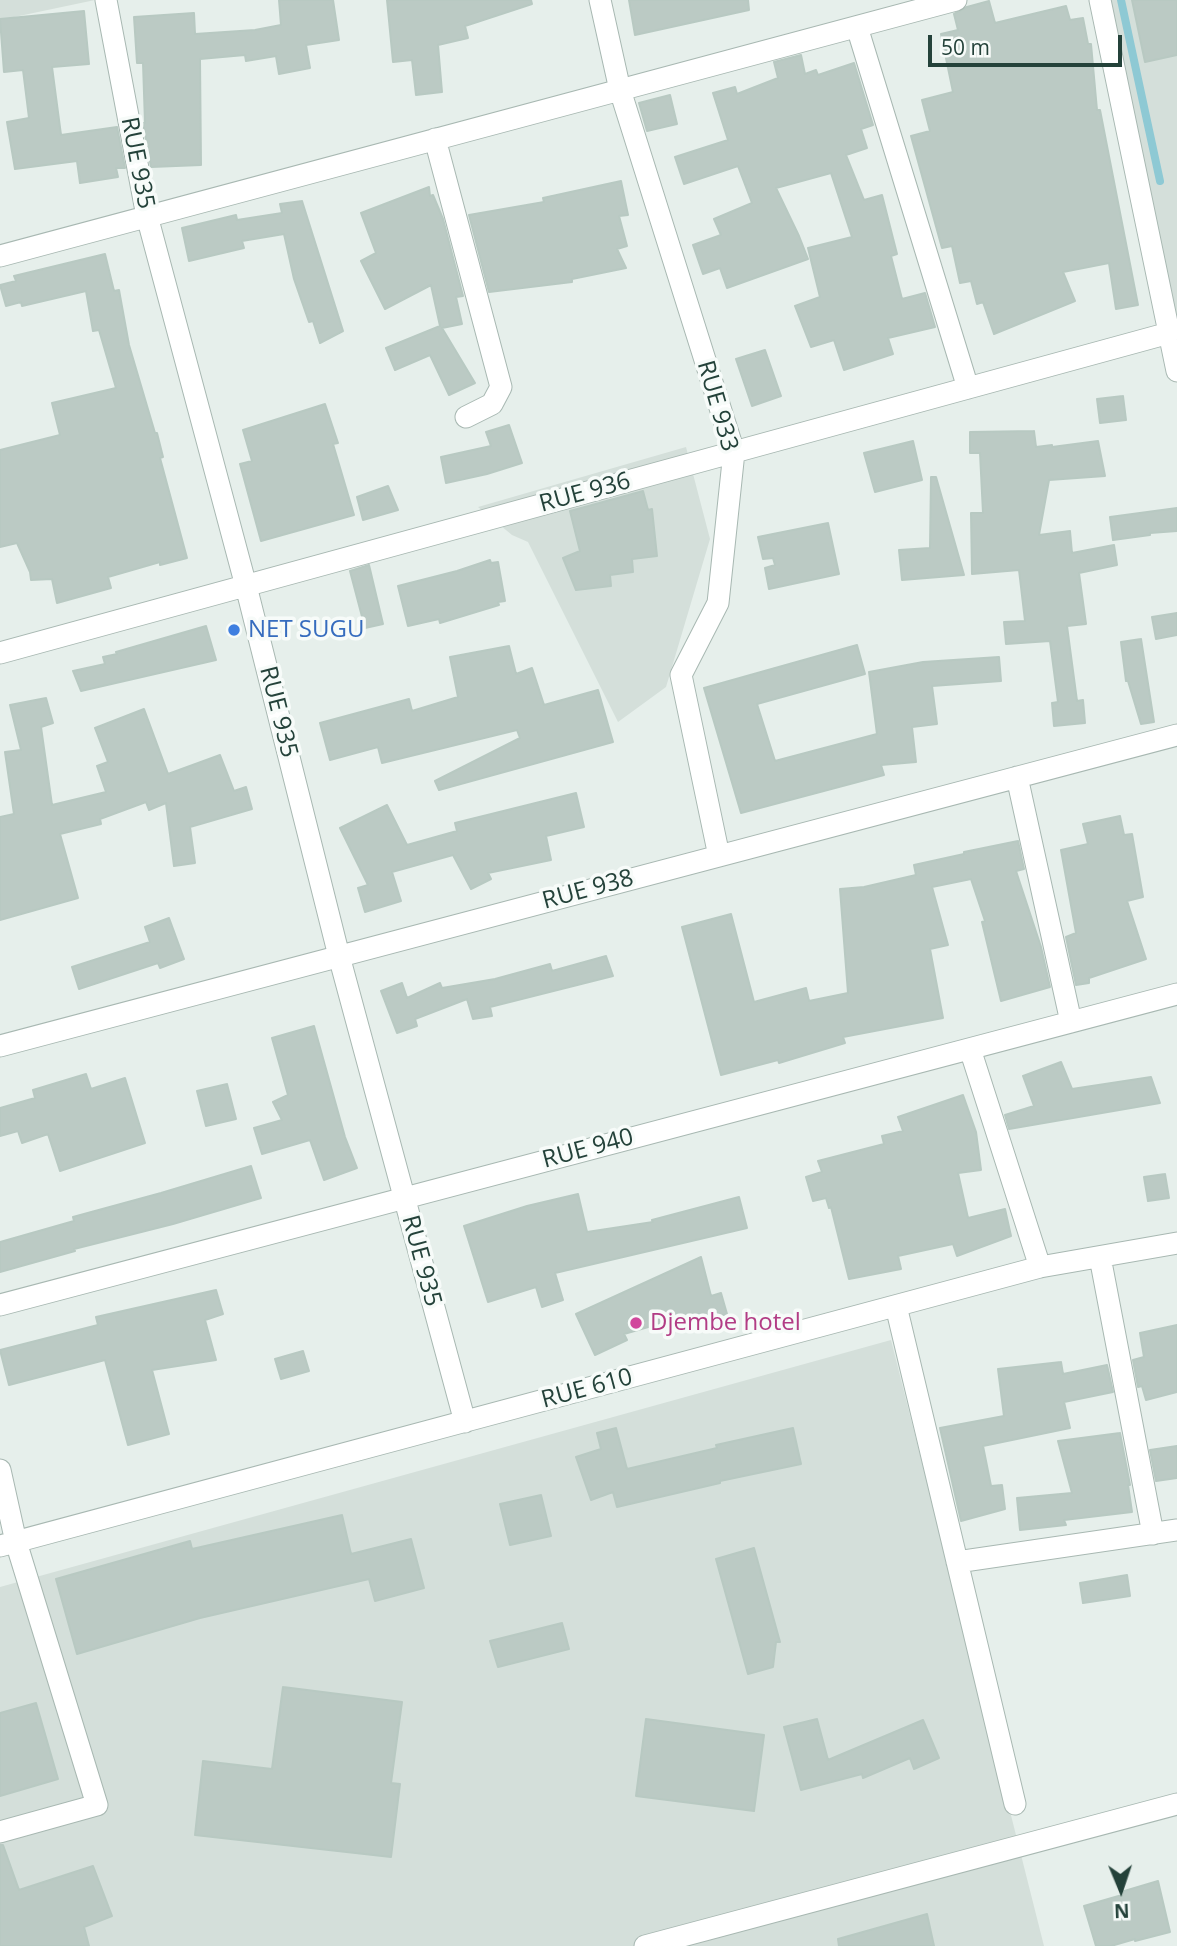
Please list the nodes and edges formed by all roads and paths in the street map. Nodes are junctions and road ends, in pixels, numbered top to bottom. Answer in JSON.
{"nodes":[{"id":1,"x":106,"y":0,"type":"edge"},
{"id":2,"x":600,"y":0,"type":"edge"},
{"id":3,"x":956,"y":0,"type":"edge"},
{"id":4,"x":1100,"y":0,"type":"edge"},
{"id":5,"x":857,"y":27,"type":"junction"},
{"id":6,"x":620,"y":90,"type":"junction"},
{"id":7,"x":435,"y":139,"type":"junction"},
{"id":8,"x":147,"y":216,"type":"junction"},
{"id":9,"x":0,"y":256,"type":"edge"},
{"id":10,"x":1169,"y":333,"type":"junction"},
{"id":11,"x":1177,"y":371,"type":"edge"},
{"id":12,"x":968,"y":388,"type":"junction"},
{"id":13,"x":466,"y":417,"type":"dead end"},
{"id":14,"x":734,"y":452,"type":"junction"},
{"id":15,"x":246,"y":586,"type":"junction"},
{"id":16,"x":0,"y":653,"type":"edge"},
{"id":17,"x":1177,"y":735,"type":"edge"},
{"id":18,"x":1017,"y":777,"type":"junction"},
{"id":19,"x":719,"y":856,"type":"junction"},
{"id":20,"x":340,"y":956,"type":"junction"},
{"id":21,"x":1177,"y":994,"type":"edge"},
{"id":22,"x":1071,"y":1022,"type":"junction"},
{"id":23,"x":0,"y":1046,"type":"edge"},
{"id":24,"x":970,"y":1049,"type":"junction"},
{"id":25,"x":404,"y":1198,"type":"junction"},
{"id":26,"x":1177,"y":1243,"type":"edge"},
{"id":27,"x":1100,"y":1257,"type":"junction"},
{"id":28,"x":1040,"y":1267,"type":"junction"},
{"id":29,"x":0,"y":1305,"type":"edge"},
{"id":30,"x":896,"y":1306,"type":"junction"},
{"id":31,"x":464,"y":1422,"type":"junction"},
{"id":32,"x":0,"y":1470,"type":"edge"},
{"id":33,"x":1177,"y":1530,"type":"edge"},
{"id":34,"x":1153,"y":1534,"type":"junction"},
{"id":35,"x":8,"y":1544,"type":"edge"},
{"id":36,"x":957,"y":1562,"type":"junction"},
{"id":37,"x":1015,"y":1804,"type":"dead end"},
{"id":38,"x":1177,"y":1804,"type":"edge"},
{"id":39,"x":0,"y":1832,"type":"edge"},
{"id":40,"x":645,"y":1946,"type":"edge"}],
"edges":[{"from":1,"to":8,"type":"street","name":"RUE 935"},
{"from":2,"to":6,"type":"street","name":"RUE 933"},
{"from":3,"to":5,"type":"street"},
{"from":4,"to":10,"type":"street"},
{"from":5,"to":6,"type":"street"},
{"from":5,"to":12,"type":"street"},
{"from":6,"to":7,"type":"street"},
{"from":6,"to":14,"type":"street","name":"RUE 933"},
{"from":7,"to":8,"type":"street"},
{"from":7,"to":13,"type":"street"},
{"from":8,"to":9,"type":"street"},
{"from":8,"to":15,"type":"street","name":"RUE 935"},
{"from":10,"to":11,"type":"street"},
{"from":10,"to":12,"type":"street","name":"RUE 936"},
{"from":12,"to":14,"type":"street","name":"RUE 936"},
{"from":14,"to":15,"type":"street","name":"RUE 936"},
{"from":14,"to":19,"type":"street","name":"RUE 933"},
{"from":15,"to":16,"type":"street","name":"RUE 936"},
{"from":15,"to":20,"type":"street","name":"RUE 935"},
{"from":17,"to":18,"type":"street","name":"RUE 938"},
{"from":18,"to":19,"type":"street","name":"RUE 938"},
{"from":18,"to":22,"type":"street"},
{"from":19,"to":20,"type":"street","name":"RUE 938"},
{"from":20,"to":23,"type":"street","name":"RUE 938"},
{"from":20,"to":25,"type":"street","name":"RUE 935"},
{"from":21,"to":22,"type":"street","name":"RUE 940"},
{"from":22,"to":24,"type":"street","name":"RUE 940"},
{"from":24,"to":25,"type":"street","name":"RUE 940"},
{"from":24,"to":28,"type":"street"},
{"from":25,"to":29,"type":"street","name":"RUE 940"},
{"from":25,"to":31,"type":"street","name":"RUE 935"},
{"from":26,"to":27,"type":"street","name":"RUE 610"},
{"from":27,"to":28,"type":"street","name":"RUE 610"},
{"from":27,"to":34,"type":"street"},
{"from":28,"to":30,"type":"street","name":"RUE 610"},
{"from":30,"to":31,"type":"street","name":"RUE 610"},
{"from":30,"to":36,"type":"street"},
{"from":31,"to":35,"type":"street","name":"RUE 610"},
{"from":32,"to":35,"type":"street"},
{"from":33,"to":34,"type":"street"},
{"from":34,"to":36,"type":"street"},
{"from":35,"to":39,"type":"street"},
{"from":36,"to":37,"type":"street"},
{"from":38,"to":40,"type":"street"}]}
